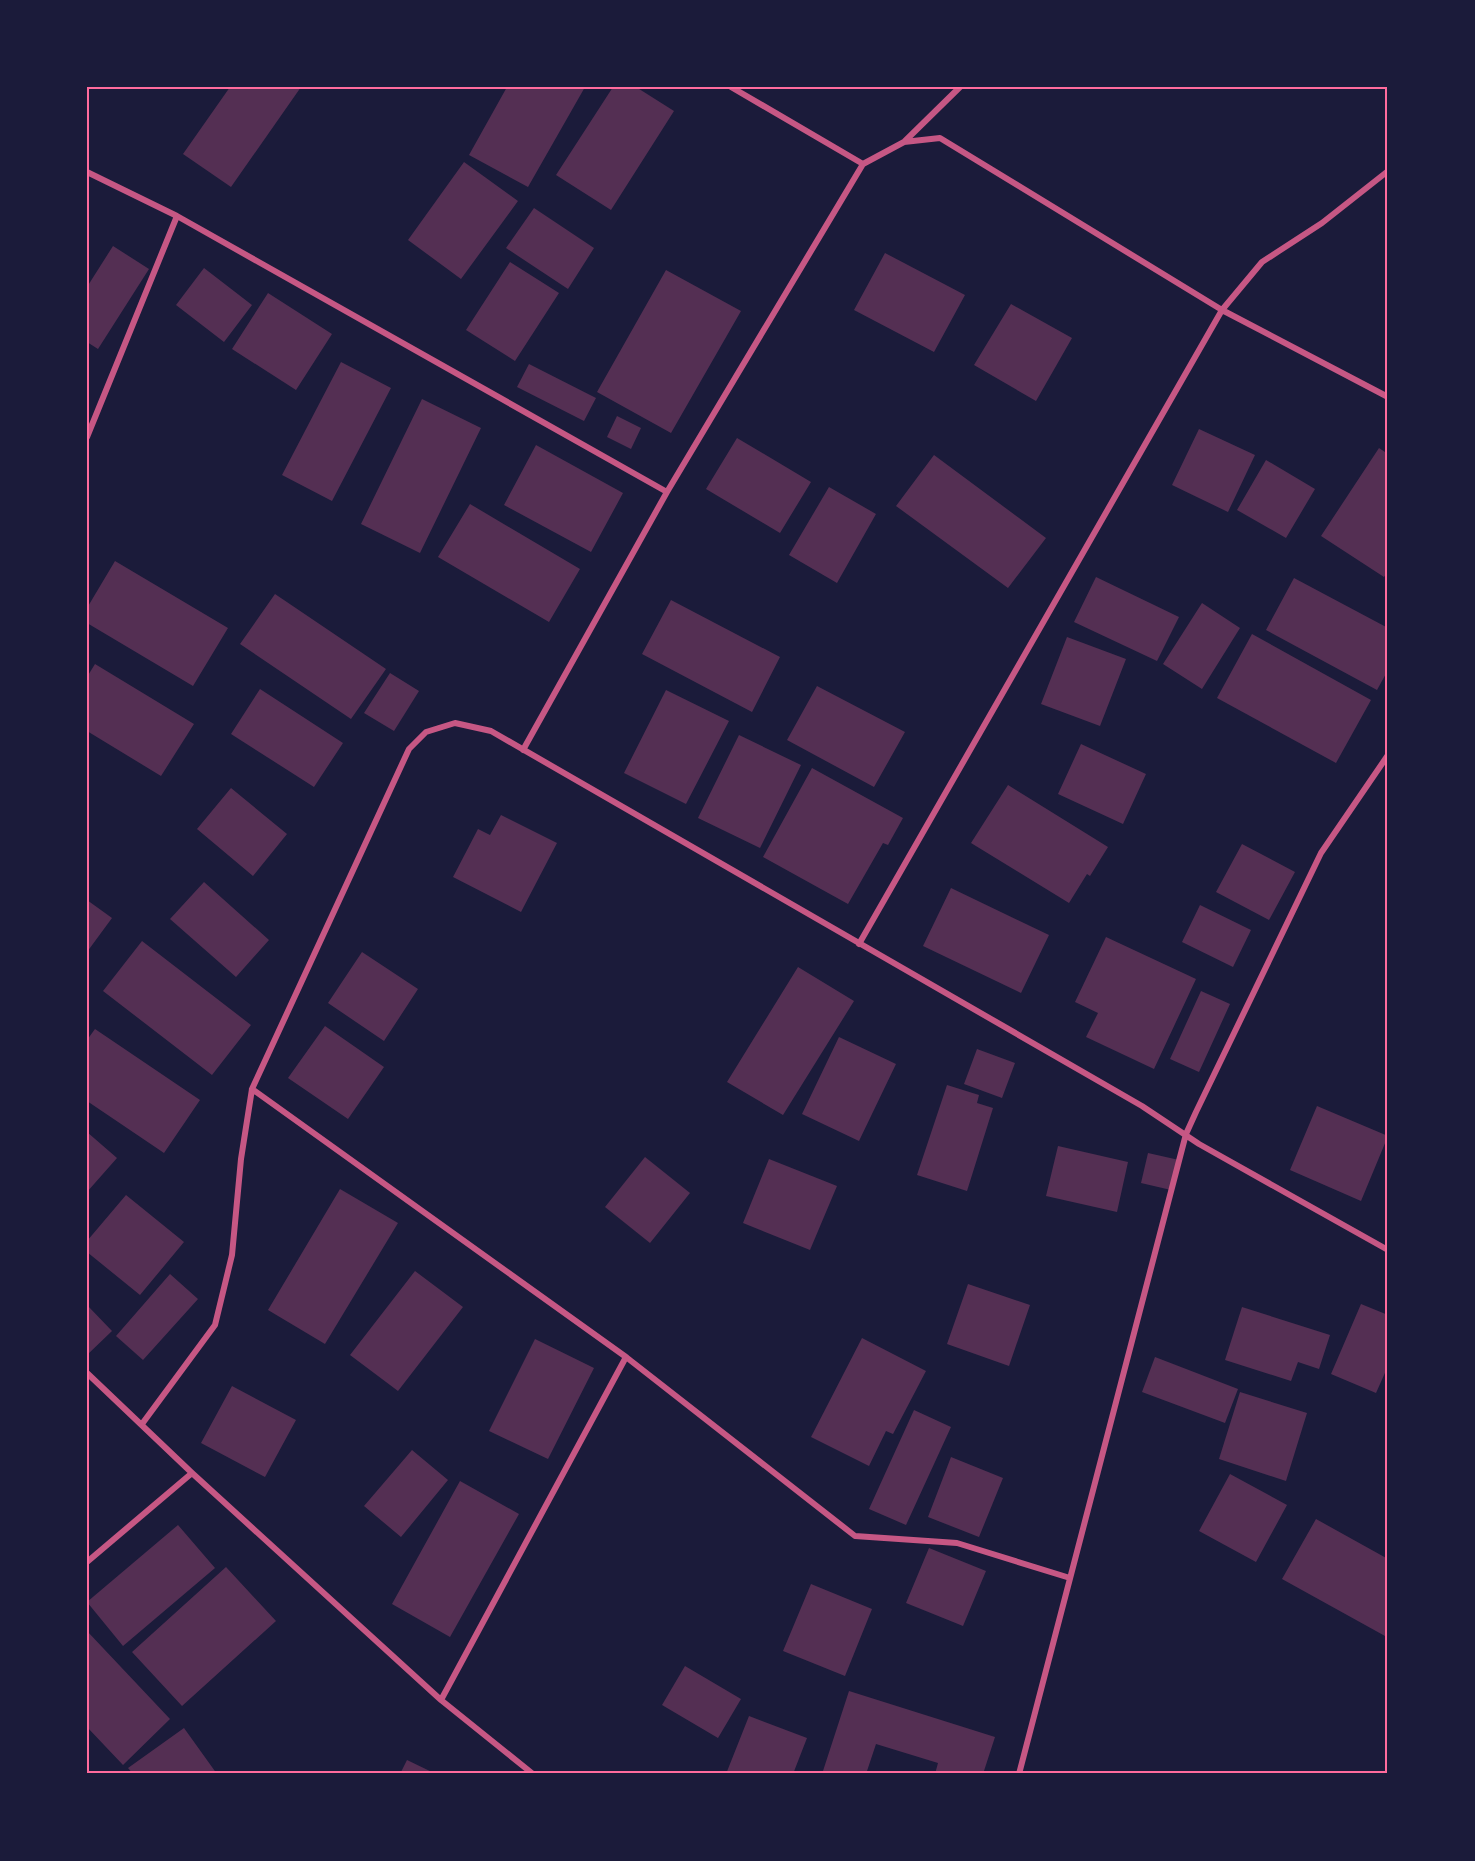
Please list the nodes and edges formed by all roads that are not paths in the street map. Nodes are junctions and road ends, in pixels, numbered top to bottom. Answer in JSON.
{"nodes":[{"id":1,"x":731,"y":87,"type":"edge"},
{"id":2,"x":960,"y":87,"type":"edge"},
{"id":3,"x":904,"y":142,"type":"junction"},
{"id":4,"x":863,"y":164,"type":"junction"},
{"id":5,"x":1388,"y":171,"type":"edge"},
{"id":6,"x":87,"y":172,"type":"edge"},
{"id":7,"x":177,"y":216,"type":"junction"},
{"id":8,"x":1222,"y":310,"type":"junction"},
{"id":9,"x":1388,"y":397,"type":"edge"},
{"id":10,"x":87,"y":437,"type":"edge"},
{"id":11,"x":667,"y":492,"type":"junction"},
{"id":12,"x":523,"y":750,"type":"junction"},
{"id":13,"x":1388,"y":755,"type":"edge"},
{"id":14,"x":859,"y":944,"type":"junction"},
{"id":15,"x":252,"y":1089,"type":"junction"},
{"id":16,"x":1186,"y":1134,"type":"junction"},
{"id":17,"x":1388,"y":1250,"type":"edge"},
{"id":18,"x":626,"y":1357,"type":"junction"},
{"id":19,"x":87,"y":1373,"type":"edge"},
{"id":20,"x":142,"y":1424,"type":"junction"},
{"id":21,"x":192,"y":1473,"type":"junction"},
{"id":22,"x":87,"y":1562,"type":"edge"},
{"id":23,"x":1070,"y":1578,"type":"junction"},
{"id":24,"x":441,"y":1700,"type":"junction"},
{"id":25,"x":533,"y":1774,"type":"edge"},
{"id":26,"x":1019,"y":1774,"type":"edge"}],
"edges":[{"from":1,"to":4,"type":"street"},
{"from":2,"to":3,"type":"street"},
{"from":3,"to":4,"type":"street"},
{"from":3,"to":8,"type":"street"},
{"from":4,"to":11,"type":"street"},
{"from":5,"to":8,"type":"street"},
{"from":6,"to":7,"type":"street"},
{"from":7,"to":10,"type":"street"},
{"from":7,"to":11,"type":"street"},
{"from":8,"to":9,"type":"street"},
{"from":8,"to":14,"type":"street"},
{"from":11,"to":12,"type":"street"},
{"from":12,"to":14,"type":"street"},
{"from":12,"to":15,"type":"street"},
{"from":13,"to":16,"type":"street"},
{"from":14,"to":16,"type":"street"},
{"from":15,"to":18,"type":"street"},
{"from":15,"to":20,"type":"street"},
{"from":16,"to":17,"type":"street"},
{"from":16,"to":23,"type":"street"},
{"from":18,"to":23,"type":"street"},
{"from":18,"to":24,"type":"street"},
{"from":19,"to":20,"type":"street"},
{"from":20,"to":21,"type":"street"},
{"from":21,"to":22,"type":"street"},
{"from":21,"to":24,"type":"street"},
{"from":23,"to":26,"type":"street"},
{"from":24,"to":25,"type":"street"}]}
